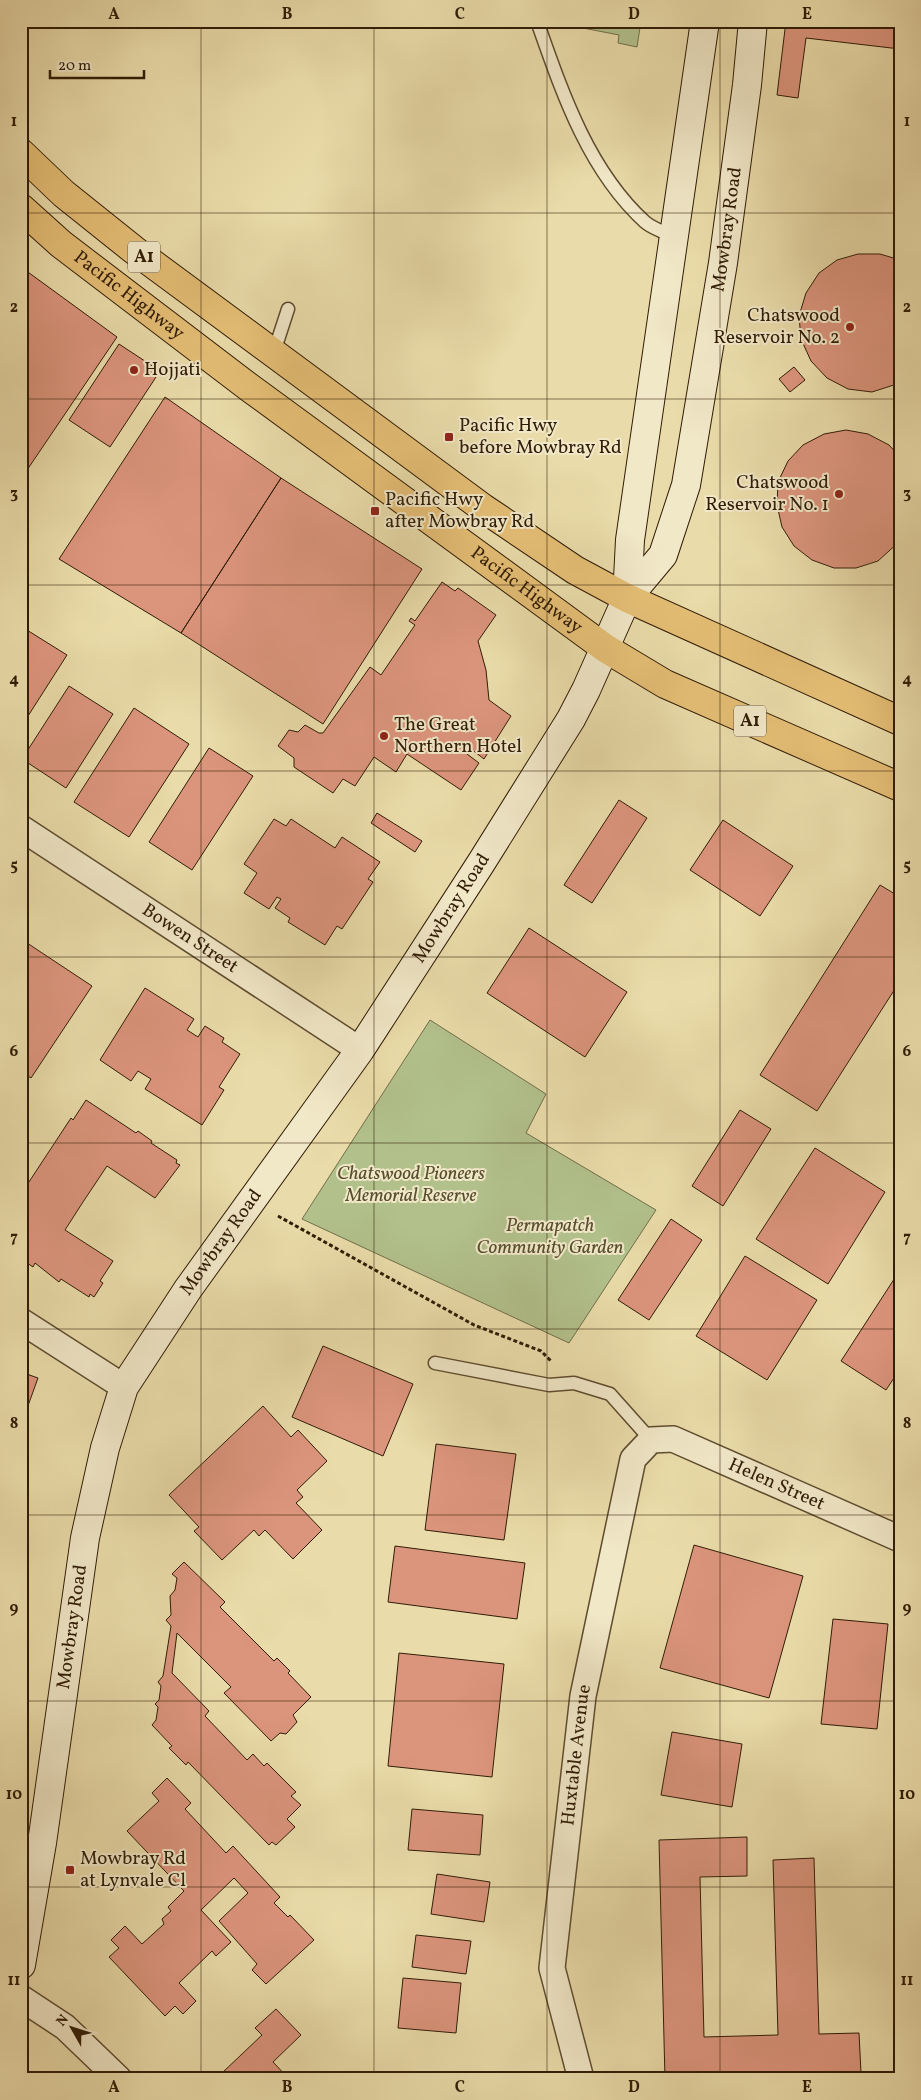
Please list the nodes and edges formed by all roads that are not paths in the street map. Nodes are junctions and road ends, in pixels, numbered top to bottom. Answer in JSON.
{"nodes":[{"id":1,"x":537,"y":21,"type":"edge"},
{"id":2,"x":706,"y":21,"type":"edge"},
{"id":3,"x":753,"y":21,"type":"edge"},
{"id":4,"x":21,"y":153,"type":"edge"},
{"id":5,"x":21,"y":208,"type":"edge"},
{"id":6,"x":676,"y":237,"type":"junction"},
{"id":7,"x":288,"y":309,"type":"dead end"},
{"id":8,"x":274,"y":352,"type":"junction"},
{"id":9,"x":627,"y":598,"type":"junction"},
{"id":10,"x":605,"y":648,"type":"junction"},
{"id":11,"x":900,"y":721,"type":"edge"},
{"id":12,"x":900,"y":787,"type":"edge"},
{"id":13,"x":21,"y":828,"type":"edge"},
{"id":14,"x":360,"y":1050,"type":"junction"},
{"id":15,"x":21,"y":1321,"type":"edge"},
{"id":16,"x":435,"y":1363,"type":"dead end"},
{"id":17,"x":124,"y":1387,"type":"junction"},
{"id":18,"x":651,"y":1440,"type":"junction"},
{"id":19,"x":900,"y":1539,"type":"edge"},
{"id":20,"x":21,"y":1965,"type":"edge"},
{"id":21,"x":21,"y":1998,"type":"edge"},
{"id":22,"x":119,"y":2079,"type":"edge"},
{"id":23,"x":581,"y":2079,"type":"edge"}],
"edges":[{"from":1,"to":6,"type":"lane"},
{"from":2,"to":6,"type":"main road","name":"Mowbray Road"},
{"from":3,"to":9,"type":"main road","name":"Mowbray Road"},
{"from":4,"to":8,"type":"highway","number":"A1"},
{"from":5,"to":10,"type":"highway","name":"Pacific Highway","number":"A1"},
{"from":6,"to":9,"type":"main road","name":"Mowbray Road"},
{"from":7,"to":8,"type":"lane"},
{"from":8,"to":9,"type":"highway","number":"A1"},
{"from":9,"to":10,"type":"main road","name":"Mowbray Road"},
{"from":9,"to":11,"type":"highway","number":"A1"},
{"from":10,"to":12,"type":"highway","name":"Pacific Highway","number":"A1"},
{"from":10,"to":14,"type":"main road","name":"Mowbray Road"},
{"from":13,"to":14,"type":"street","name":"Bowen Street"},
{"from":14,"to":17,"type":"main road","name":"Mowbray Road"},
{"from":15,"to":17,"type":"street"},
{"from":16,"to":18,"type":"lane"},
{"from":17,"to":20,"type":"main road","name":"Mowbray Road"},
{"from":18,"to":19,"type":"street","name":"Helen Street"},
{"from":18,"to":23,"type":"street","name":"Huxtable Avenue"},
{"from":21,"to":22,"type":"street"}]}
